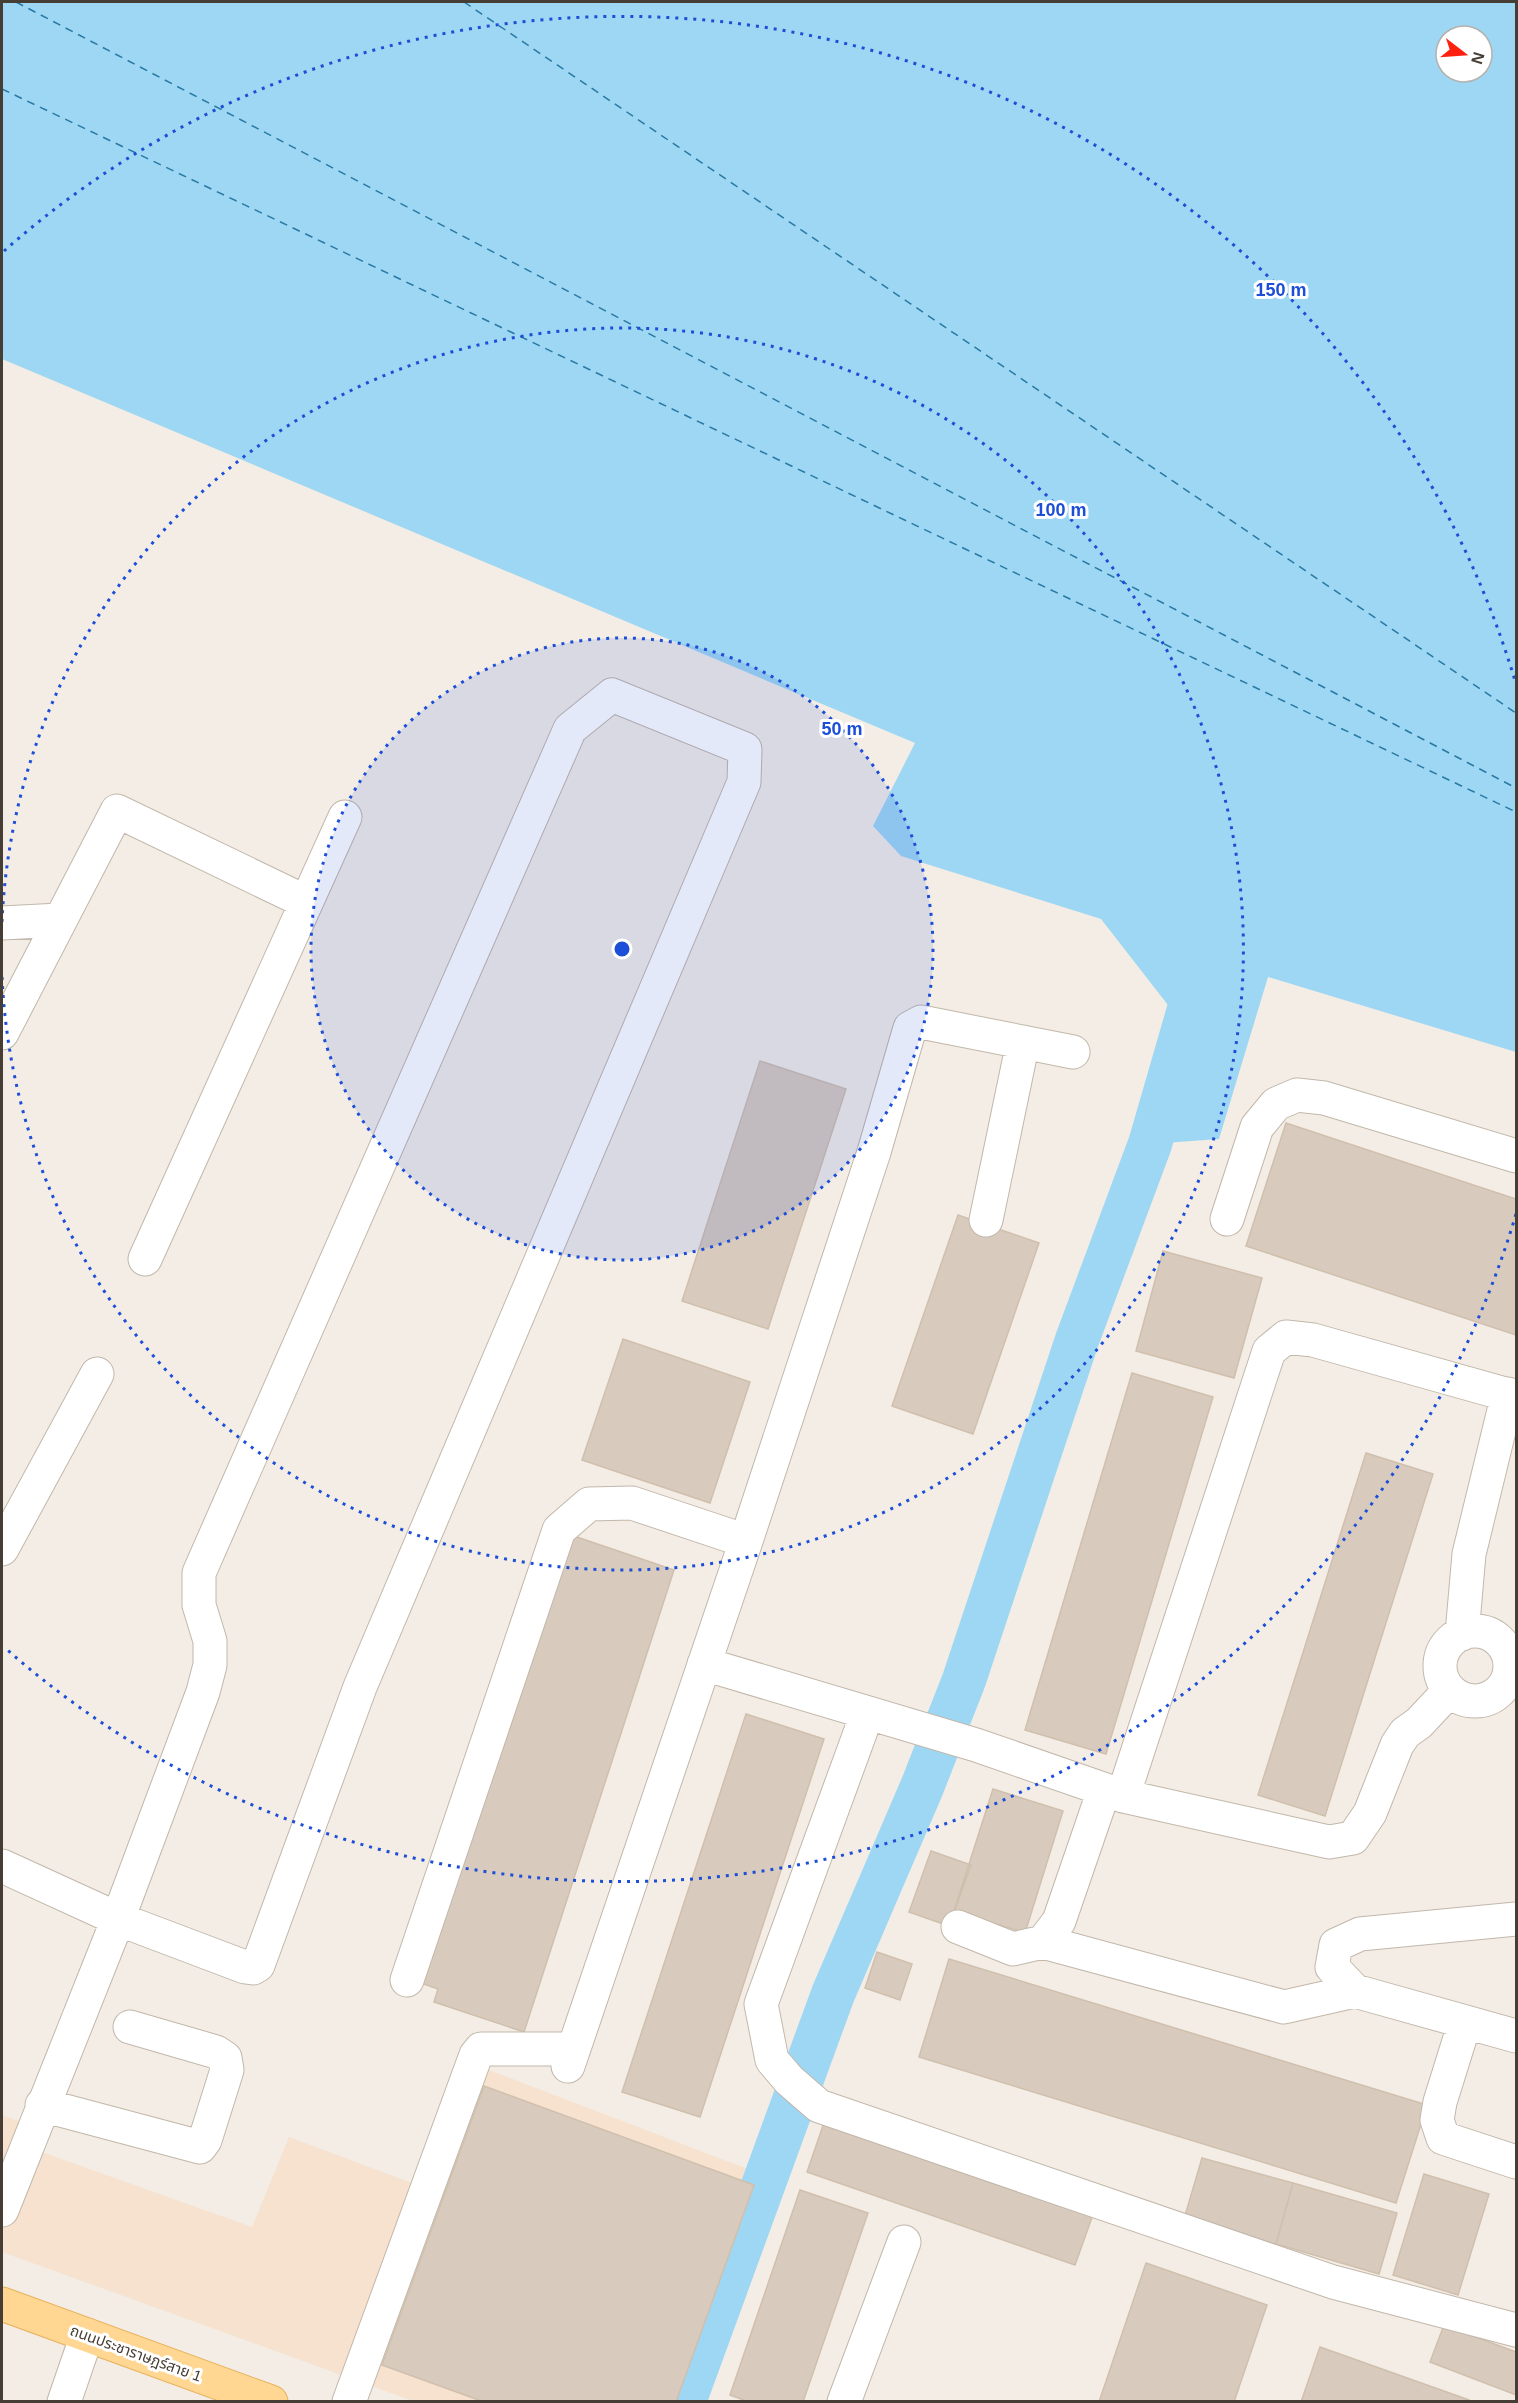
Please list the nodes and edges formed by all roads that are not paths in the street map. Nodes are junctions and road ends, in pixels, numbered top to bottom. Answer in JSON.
{"nodes":[{"id":1,"x":345,"y":817,"type":"dead end"},
{"id":2,"x":306,"y":903,"type":"junction"},
{"id":3,"x":60,"y":920,"type":"junction"},
{"id":4,"x":2,"y":923,"type":"edge"},
{"id":5,"x":2,"y":1033,"type":"edge"},
{"id":6,"x":1023,"y":1042,"type":"junction"},
{"id":7,"x":1073,"y":1052,"type":"dead end"},
{"id":8,"x":1516,"y":1156,"type":"edge"},
{"id":9,"x":1227,"y":1219,"type":"dead end"},
{"id":10,"x":986,"y":1221,"type":"dead end"},
{"id":11,"x":145,"y":1259,"type":"dead end"},
{"id":12,"x":97,"y":1374,"type":"dead end"},
{"id":13,"x":1512,"y":1396,"type":"edge"},
{"id":14,"x":746,"y":1541,"type":"junction"},
{"id":15,"x":2,"y":1549,"type":"edge"},
{"id":16,"x":1462,"y":1634,"type":"junction"},
{"id":17,"x":704,"y":1664,"type":"junction"},
{"id":18,"x":1512,"y":1682,"type":"edge"},
{"id":19,"x":1449,"y":1691,"type":"junction"},
{"id":20,"x":867,"y":1714,"type":"junction"},
{"id":21,"x":1114,"y":1793,"type":"junction"},
{"id":22,"x":2,"y":1866,"type":"edge"},
{"id":23,"x":118,"y":1919,"type":"junction"},
{"id":24,"x":1516,"y":1919,"type":"edge"},
{"id":25,"x":958,"y":1927,"type":"dead end"},
{"id":26,"x":1043,"y":1941,"type":"junction"},
{"id":27,"x":406,"y":1980,"type":"dead end"},
{"id":28,"x":1355,"y":1991,"type":"junction"},
{"id":29,"x":1465,"y":2022,"type":"junction"},
{"id":30,"x":130,"y":2027,"type":"dead end"},
{"id":31,"x":1516,"y":2036,"type":"edge"},
{"id":32,"x":42,"y":2105,"type":"junction"},
{"id":33,"x":1516,"y":2162,"type":"edge"},
{"id":34,"x":2,"y":2210,"type":"edge"},
{"id":35,"x":904,"y":2242,"type":"dead end"},
{"id":36,"x":2,"y":2304,"type":"edge"},
{"id":37,"x":1516,"y":2330,"type":"edge"},
{"id":38,"x":87,"y":2335,"type":"junction"},
{"id":39,"x":64,"y":2402,"type":"edge"},
{"id":40,"x":271,"y":2402,"type":"edge"},
{"id":41,"x":349,"y":2402,"type":"edge"},
{"id":42,"x":844,"y":2402,"type":"edge"}],
"edges":[{"from":1,"to":2,"type":"street"},
{"from":2,"to":3,"type":"street"},
{"from":2,"to":11,"type":"street"},
{"from":3,"to":4,"type":"street"},
{"from":3,"to":5,"type":"street"},
{"from":6,"to":7,"type":"street"},
{"from":6,"to":10,"type":"street"},
{"from":6,"to":14,"type":"street"},
{"from":8,"to":9,"type":"street"},
{"from":12,"to":15,"type":"street"},
{"from":13,"to":16,"type":"street"},
{"from":13,"to":21,"type":"street"},
{"from":14,"to":17,"type":"street"},
{"from":14,"to":27,"type":"street"},
{"from":16,"to":18,"type":"street"},
{"from":16,"to":19,"type":"street"},
{"from":17,"to":20,"type":"street"},
{"from":17,"to":41,"type":"street"},
{"from":18,"to":19,"type":"street"},
{"from":19,"to":21,"type":"street"},
{"from":20,"to":21,"type":"street"},
{"from":20,"to":37,"type":"street"},
{"from":21,"to":26,"type":"street"},
{"from":22,"to":23,"type":"street"},
{"from":23,"to":23,"type":"street"},
{"from":23,"to":32,"type":"street"},
{"from":24,"to":28,"type":"street"},
{"from":25,"to":26,"type":"street"},
{"from":26,"to":28,"type":"street"},
{"from":28,"to":29,"type":"street"},
{"from":29,"to":31,"type":"street"},
{"from":29,"to":33,"type":"street"},
{"from":30,"to":32,"type":"street"},
{"from":32,"to":34,"type":"street"},
{"from":35,"to":42,"type":"street"},
{"from":36,"to":38,"type":"main road","name":"ถนนประชาราษฎร์สาย 1"},
{"from":38,"to":39,"type":"street"},
{"from":38,"to":40,"type":"main road","name":"ถนนประชาราษฎร์สาย 1"}]}
